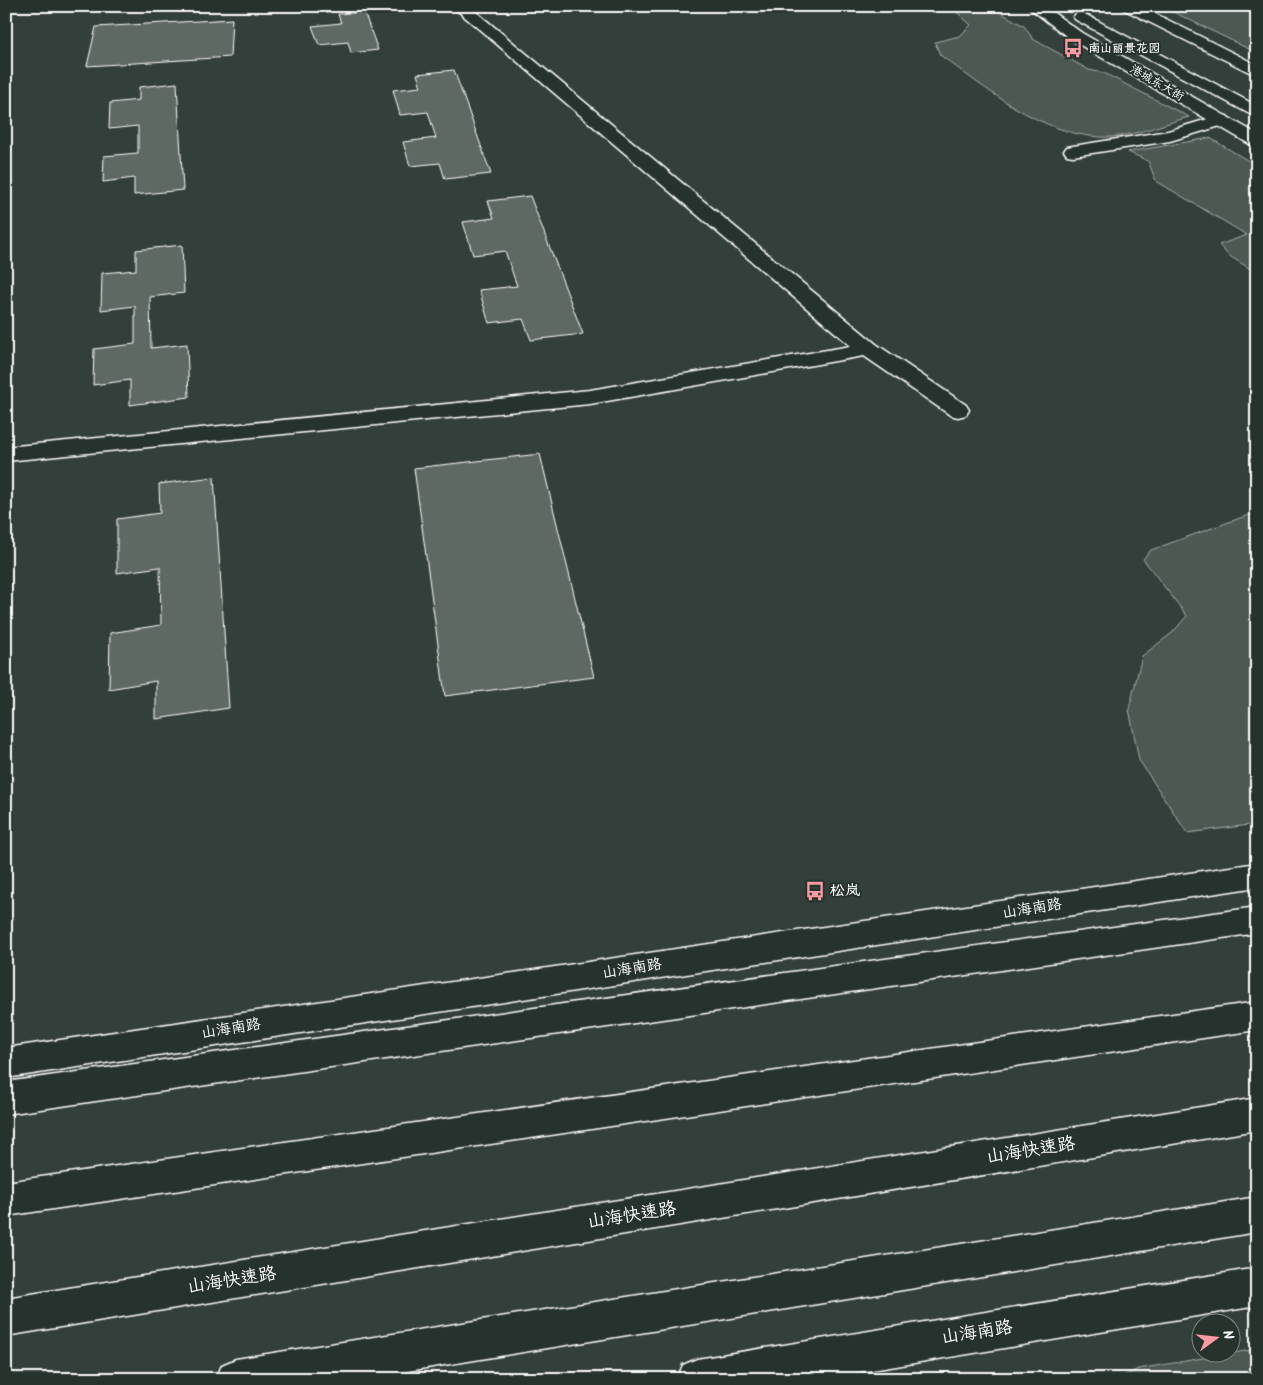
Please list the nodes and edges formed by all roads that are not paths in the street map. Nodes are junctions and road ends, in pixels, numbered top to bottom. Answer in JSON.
{"nodes":[{"id":1,"x":459,"y":6,"type":"edge"},
{"id":2,"x":1034,"y":6,"type":"edge"},
{"id":3,"x":1057,"y":6,"type":"edge"},
{"id":4,"x":1128,"y":6,"type":"edge"},
{"id":5,"x":1257,"y":71,"type":"edge"},
{"id":6,"x":1257,"y":113,"type":"edge"},
{"id":7,"x":1220,"y":120,"type":"junction"},
{"id":8,"x":1257,"y":141,"type":"edge"},
{"id":9,"x":1073,"y":151,"type":"dead end"},
{"id":10,"x":868,"y":350,"type":"junction"},
{"id":11,"x":958,"y":410,"type":"dead end"},
{"id":12,"x":6,"y":454,"type":"edge"},
{"id":13,"x":1257,"y":875,"type":"edge"},
{"id":14,"x":1257,"y":920,"type":"edge"},
{"id":15,"x":1257,"y":1016,"type":"edge"},
{"id":16,"x":6,"y":1062,"type":"edge"},
{"id":17,"x":6,"y":1098,"type":"edge"},
{"id":18,"x":1257,"y":1114,"type":"edge"},
{"id":19,"x":6,"y":1199,"type":"edge"},
{"id":20,"x":1257,"y":1214,"type":"edge"},
{"id":21,"x":1257,"y":1287,"type":"edge"},
{"id":22,"x":6,"y":1318,"type":"edge"},
{"id":23,"x":236,"y":1379,"type":"edge"},
{"id":24,"x":697,"y":1379,"type":"edge"}],
"edges":[{"from":1,"to":10,"type":"main road"},
{"from":2,"to":7,"type":"main road","name":"港城东大街"},
{"from":3,"to":6,"type":"main road","name":"港城东大街"},
{"from":4,"to":5,"type":"main road"},
{"from":7,"to":8,"type":"main road","name":"港城东大街"},
{"from":7,"to":9,"type":"main road"},
{"from":10,"to":11,"type":"main road"},
{"from":10,"to":12,"type":"main road"},
{"from":13,"to":16,"type":"main road","name":"山海南路"},
{"from":14,"to":17,"type":"main road"},
{"from":15,"to":19,"type":"main road"},
{"from":18,"to":22,"type":"main road","name":"山海快速路"},
{"from":20,"to":23,"type":"main road"},
{"from":21,"to":24,"type":"main road","name":"山海南路"}]}
